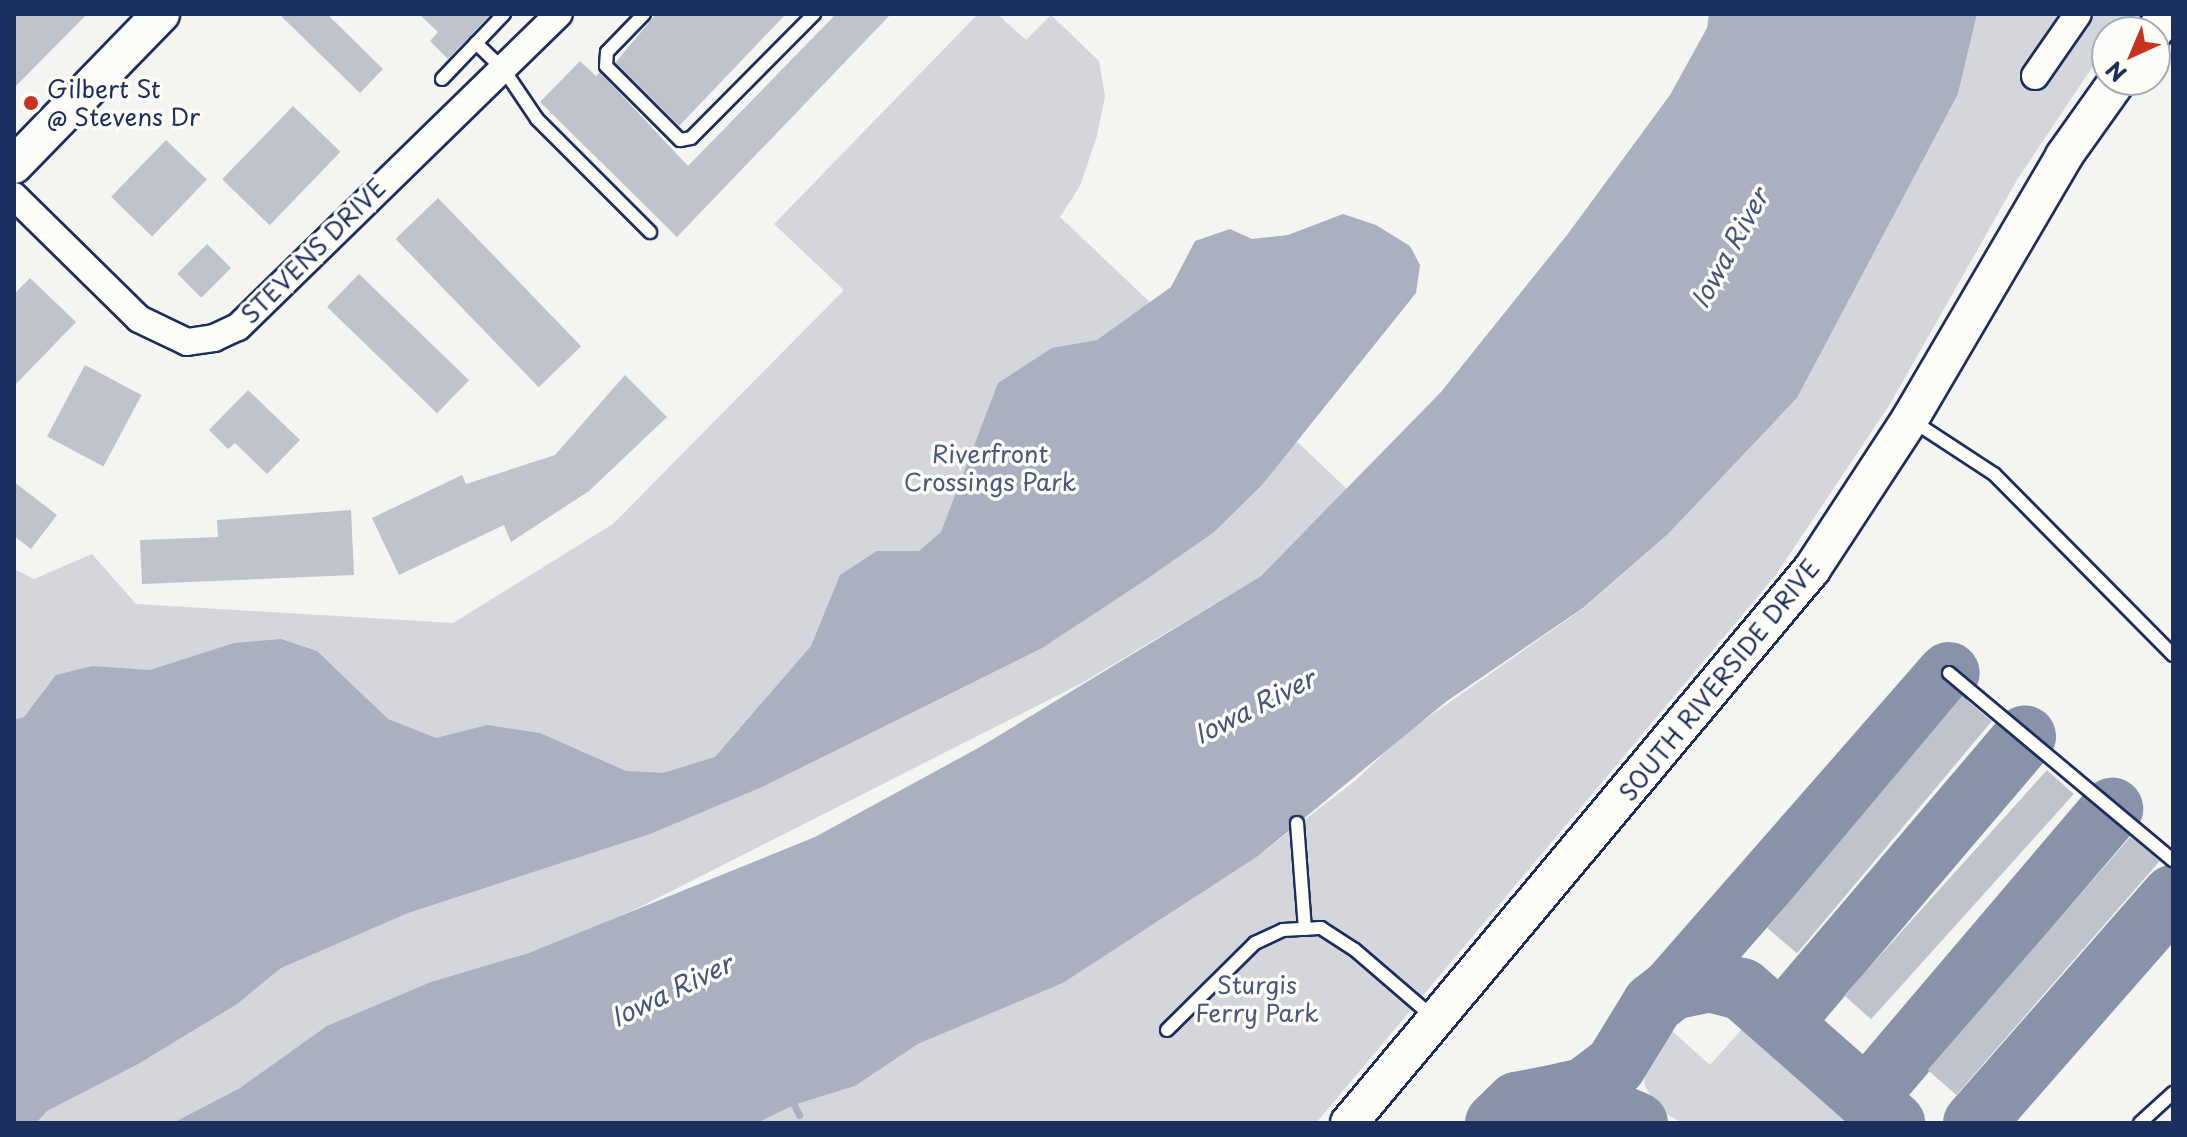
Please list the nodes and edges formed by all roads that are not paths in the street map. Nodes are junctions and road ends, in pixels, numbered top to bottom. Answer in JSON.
{"nodes":[{"id":1,"x":161,"y":14,"type":"edge"},
{"id":2,"x":504,"y":14,"type":"edge"},
{"id":3,"x":559,"y":14,"type":"edge"},
{"id":4,"x":644,"y":14,"type":"edge"},
{"id":5,"x":814,"y":14,"type":"edge"},
{"id":6,"x":2078,"y":14,"type":"edge"},
{"id":7,"x":476,"y":43,"type":"junction"},
{"id":8,"x":504,"y":70,"type":"junction"},
{"id":9,"x":2035,"y":76,"type":"dead end"},
{"id":10,"x":442,"y":79,"type":"dead end"},
{"id":11,"x":2107,"y":96,"type":"edge"},
{"id":12,"x":14,"y":165,"type":"edge"},
{"id":13,"x":14,"y":196,"type":"edge"},
{"id":14,"x":650,"y":232,"type":"dead end"},
{"id":15,"x":1910,"y":419,"type":"junction"},
{"id":16,"x":2173,"y":655,"type":"edge"},
{"id":17,"x":1949,"y":673,"type":"dead end"},
{"id":18,"x":1297,"y":823,"type":"dead end"},
{"id":19,"x":2173,"y":860,"type":"edge"},
{"id":20,"x":1305,"y":929,"type":"junction"},
{"id":21,"x":1435,"y":1019,"type":"junction"},
{"id":22,"x":1167,"y":1030,"type":"dead end"},
{"id":23,"x":2173,"y":1093,"type":"edge"},
{"id":24,"x":1349,"y":1123,"type":"edge"},
{"id":25,"x":2140,"y":1123,"type":"edge"}],
"edges":[{"from":1,"to":12,"type":"main road"},
{"from":2,"to":7,"type":"lane"},
{"from":3,"to":8,"type":"street","name":"STEVENS DRIVE"},
{"from":4,"to":5,"type":"lane"},
{"from":6,"to":9,"type":"street"},
{"from":7,"to":8,"type":"lane"},
{"from":7,"to":10,"type":"lane"},
{"from":8,"to":13,"type":"street","name":"STEVENS DRIVE"},
{"from":8,"to":14,"type":"lane"},
{"from":11,"to":15,"type":"main road","name":"SOUTH RIVERSIDE DRIVE"},
{"from":15,"to":16,"type":"lane"},
{"from":15,"to":21,"type":"main road","name":"SOUTH RIVERSIDE DRIVE"},
{"from":17,"to":19,"type":"lane"},
{"from":18,"to":20,"type":"lane"},
{"from":20,"to":21,"type":"lane"},
{"from":20,"to":22,"type":"lane"},
{"from":21,"to":24,"type":"main road","name":"SOUTH RIVERSIDE DRIVE"},
{"from":23,"to":25,"type":"lane"}]}
